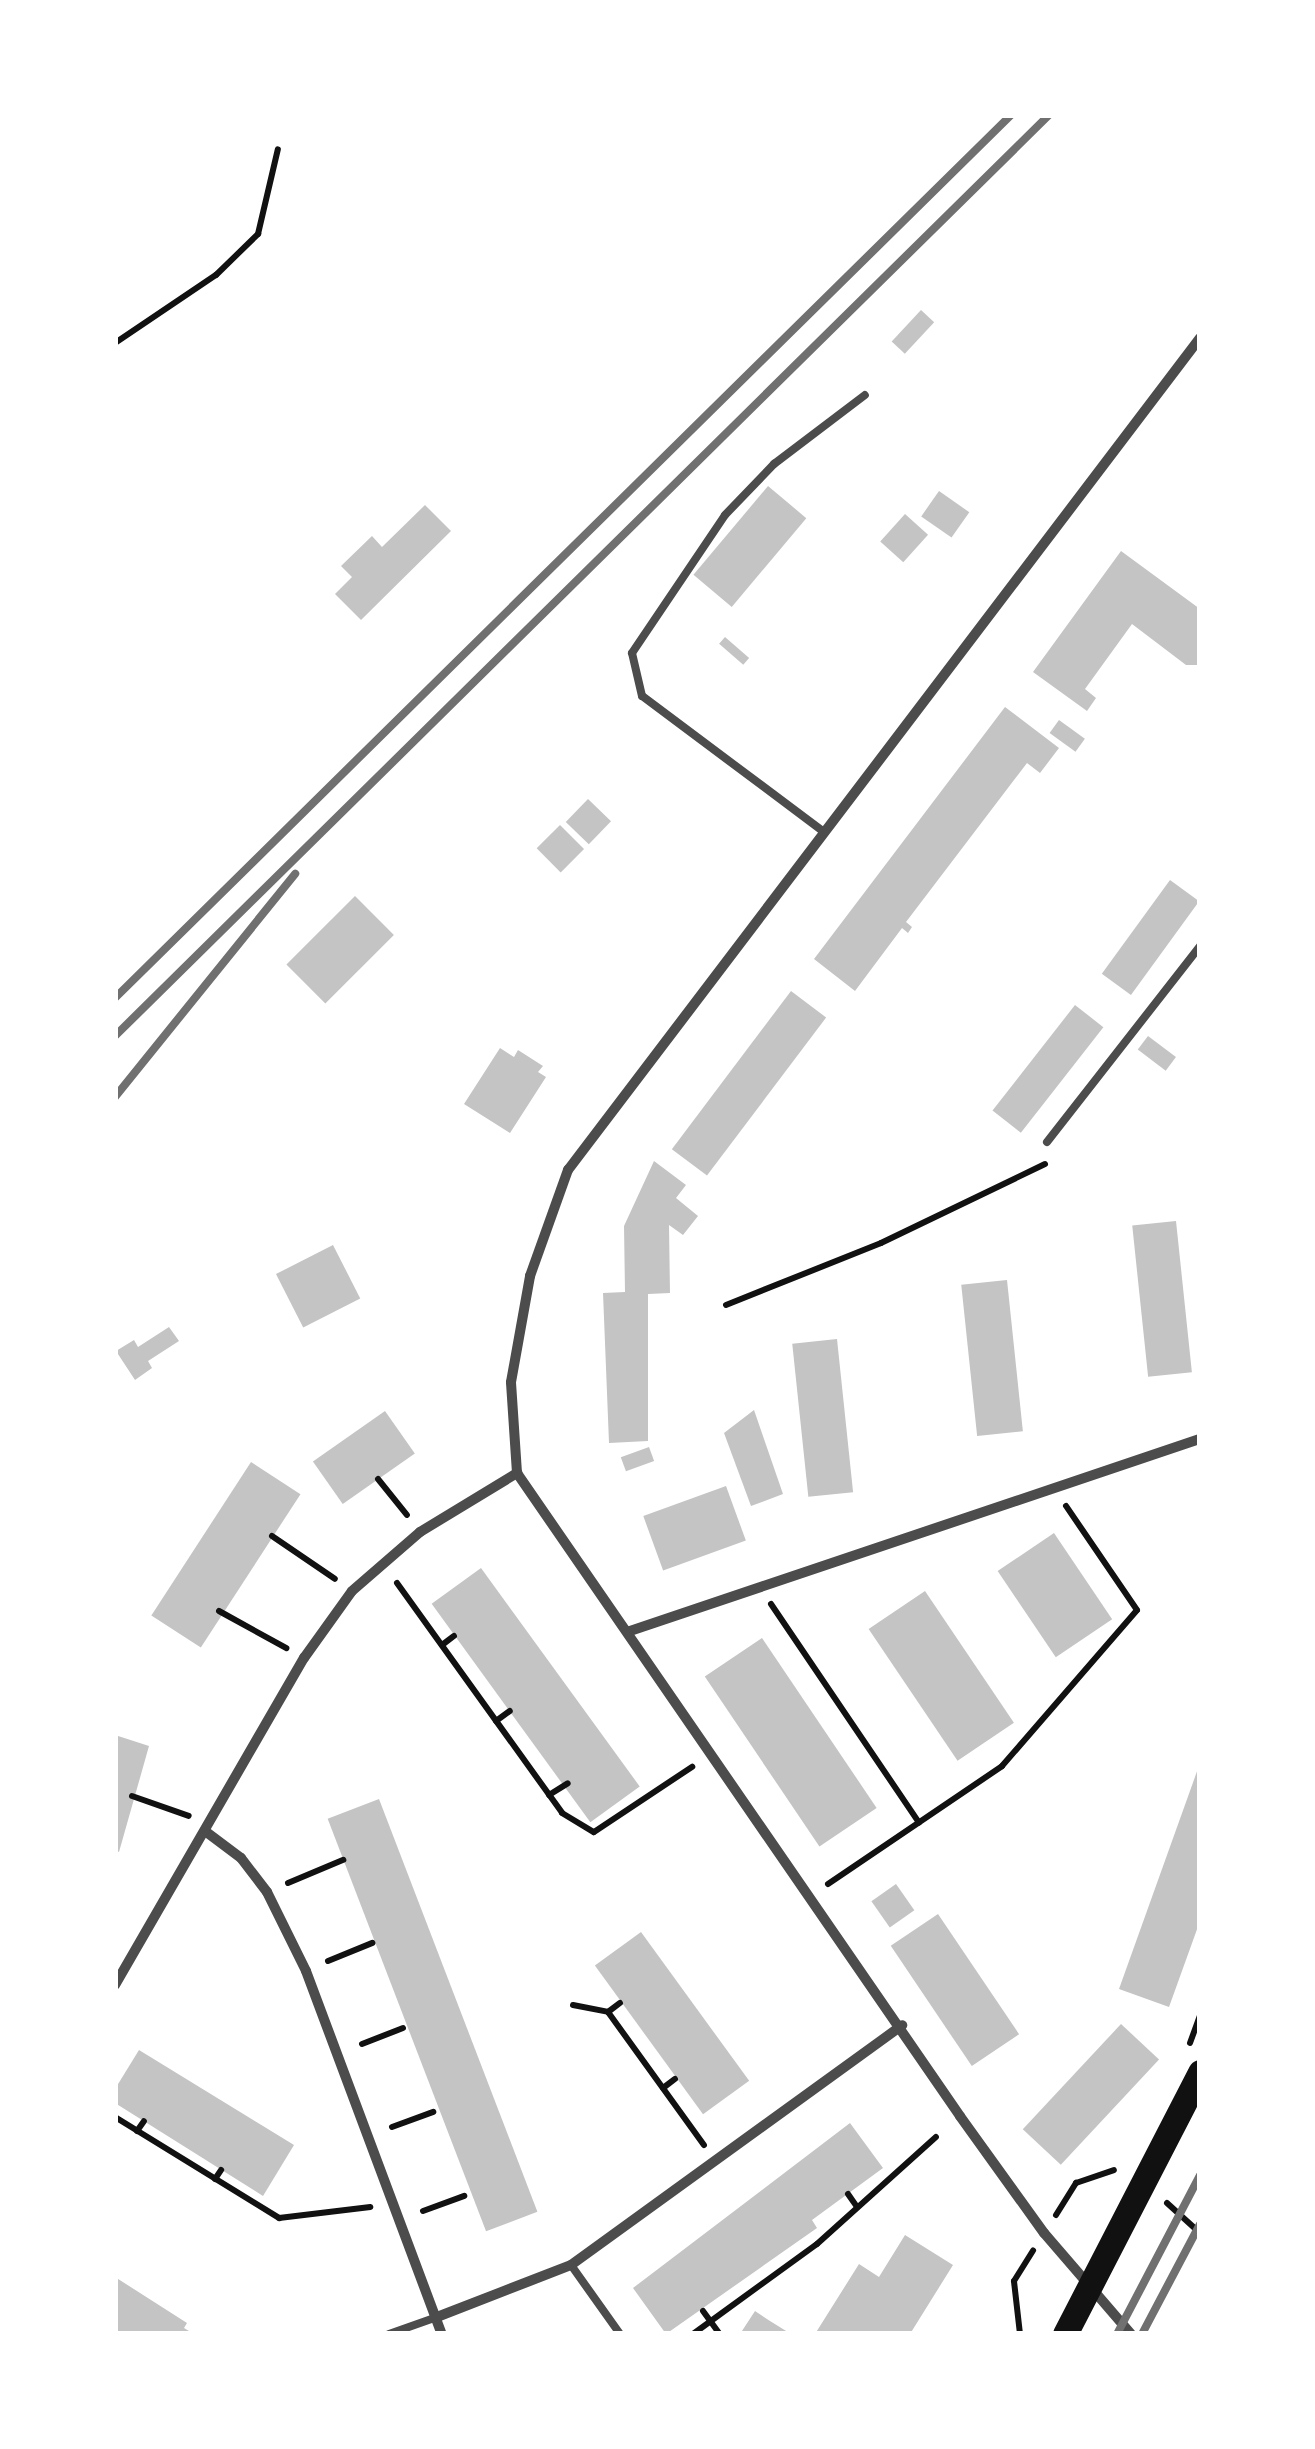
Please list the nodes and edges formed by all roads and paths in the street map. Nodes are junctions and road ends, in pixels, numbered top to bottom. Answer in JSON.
{"nodes":[{"id":1,"x":278,"y":150,"type":"dead end"},
{"id":2,"x":1200,"y":338,"type":"edge"},
{"id":3,"x":115,"y":343,"type":"edge"},
{"id":4,"x":864,"y":395,"type":"dead end"},
{"id":5,"x":824,"y":832,"type":"junction"},
{"id":6,"x":1200,"y":946,"type":"edge"},
{"id":7,"x":1046,"y":1142,"type":"joint"},
{"id":8,"x":726,"y":1304,"type":"dead end"},
{"id":9,"x":1200,"y":1438,"type":"edge"},
{"id":10,"x":517,"y":1473,"type":"junction"},
{"id":11,"x":378,"y":1480,"type":"dead end"},
{"id":12,"x":1054,"y":1488,"type":"junction"},
{"id":13,"x":420,"y":1532,"type":"junction"},
{"id":14,"x":272,"y":1536,"type":"dead end"},
{"id":15,"x":396,"y":1582,"type":"dead end"},
{"id":16,"x":760,"y":1587,"type":"junction"},
{"id":17,"x":352,"y":1591,"type":"junction"},
{"id":18,"x":219,"y":1611,"type":"dead end"},
{"id":19,"x":630,"y":1631,"type":"junction"},
{"id":20,"x":454,"y":1636,"type":"dead end"},
{"id":21,"x":442,"y":1645,"type":"junction"},
{"id":22,"x":304,"y":1658,"type":"junction"},
{"id":23,"x":510,"y":1710,"type":"dead end"},
{"id":24,"x":496,"y":1721,"type":"junction"},
{"id":25,"x":714,"y":1752,"type":"junction"},
{"id":26,"x":568,"y":1783,"type":"dead end"},
{"id":27,"x":549,"y":1795,"type":"junction"},
{"id":28,"x":132,"y":1796,"type":"dead end"},
{"id":29,"x":919,"y":1822,"type":"junction"},
{"id":30,"x":207,"y":1827,"type":"junction"},
{"id":31,"x":343,"y":1860,"type":"dead end"},
{"id":32,"x":287,"y":1884,"type":"dead end"},
{"id":33,"x":812,"y":1895,"type":"junction"},
{"id":34,"x":372,"y":1943,"type":"dead end"},
{"id":35,"x":328,"y":1961,"type":"dead end"},
{"id":36,"x":115,"y":1985,"type":"edge"},
{"id":37,"x":620,"y":2003,"type":"dead end"},
{"id":38,"x":573,"y":2005,"type":"dead end"},
{"id":39,"x":608,"y":2012,"type":"junction"},
{"id":40,"x":1200,"y":2015,"type":"edge"},
{"id":41,"x":902,"y":2025,"type":"junction"},
{"id":42,"x":403,"y":2028,"type":"dead end"},
{"id":43,"x":362,"y":2044,"type":"dead end"},
{"id":44,"x":1194,"y":2061,"type":"edge"},
{"id":45,"x":675,"y":2079,"type":"dead end"},
{"id":46,"x":663,"y":2088,"type":"junction"},
{"id":47,"x":434,"y":2112,"type":"dead end"},
{"id":48,"x":115,"y":2117,"type":"edge"},
{"id":49,"x":144,"y":2120,"type":"dead end"},
{"id":50,"x":392,"y":2127,"type":"dead end"},
{"id":51,"x":137,"y":2131,"type":"junction"},
{"id":52,"x":936,"y":2137,"type":"dead end"},
{"id":53,"x":705,"y":2146,"type":"dead end"},
{"id":54,"x":1123,"y":2167,"type":"dead end"},
{"id":55,"x":221,"y":2170,"type":"dead end"},
{"id":56,"x":215,"y":2179,"type":"junction"},
{"id":57,"x":848,"y":2194,"type":"dead end"},
{"id":58,"x":464,"y":2196,"type":"dead end"},
{"id":59,"x":395,"y":2204,"type":"junction"},
{"id":60,"x":857,"y":2206,"type":"junction"},
{"id":61,"x":423,"y":2211,"type":"dead end"},
{"id":62,"x":1044,"y":2233,"type":"junction"},
{"id":63,"x":777,"y":2256,"type":"dead end"},
{"id":64,"x":571,"y":2265,"type":"junction"},
{"id":65,"x":784,"y":2267,"type":"junction"},
{"id":66,"x":1091,"y":2290,"type":"junction"},
{"id":67,"x":702,"y":2311,"type":"dead end"},
{"id":68,"x":436,"y":2317,"type":"junction"},
{"id":69,"x":711,"y":2322,"type":"junction"},
{"id":70,"x":389,"y":2334,"type":"edge"},
{"id":71,"x":442,"y":2334,"type":"edge"},
{"id":72,"x":620,"y":2334,"type":"edge"},
{"id":73,"x":694,"y":2334,"type":"edge"},
{"id":74,"x":720,"y":2334,"type":"edge"},
{"id":75,"x":1020,"y":2334,"type":"edge"},
{"id":76,"x":1065,"y":2334,"type":"edge"},
{"id":77,"x":1132,"y":2334,"type":"edge"}],
"edges":[{"from":1,"to":3,"type":"path"},
{"from":2,"to":5,"type":"street"},
{"from":4,"to":5,"type":"lane"},
{"from":5,"to":10,"type":"street"},
{"from":6,"to":7,"type":"lane"},
{"from":7,"to":8,"type":"path"},
{"from":9,"to":12,"type":"street"},
{"from":10,"to":13,"type":"street"},
{"from":10,"to":19,"type":"street"},
{"from":11,"to":13,"type":"path"},
{"from":12,"to":16,"type":"street"},
{"from":12,"to":29,"type":"path"},
{"from":13,"to":17,"type":"street"},
{"from":14,"to":17,"type":"path"},
{"from":15,"to":21,"type":"path"},
{"from":16,"to":19,"type":"street"},
{"from":16,"to":29,"type":"path"},
{"from":17,"to":22,"type":"street"},
{"from":18,"to":22,"type":"path"},
{"from":19,"to":25,"type":"street"},
{"from":20,"to":21,"type":"path"},
{"from":21,"to":24,"type":"path"},
{"from":22,"to":30,"type":"street"},
{"from":23,"to":24,"type":"path"},
{"from":24,"to":27,"type":"path"},
{"from":25,"to":27,"type":"path"},
{"from":25,"to":33,"type":"street"},
{"from":26,"to":27,"type":"path"},
{"from":28,"to":30,"type":"path"},
{"from":29,"to":33,"type":"path"},
{"from":30,"to":36,"type":"street"},
{"from":30,"to":59,"type":"street"},
{"from":31,"to":32,"type":"path"},
{"from":33,"to":41,"type":"street"},
{"from":34,"to":35,"type":"path"},
{"from":37,"to":39,"type":"path"},
{"from":38,"to":39,"type":"path"},
{"from":39,"to":46,"type":"path"},
{"from":40,"to":44,"type":"path"},
{"from":41,"to":62,"type":"street"},
{"from":41,"to":64,"type":"street"},
{"from":42,"to":43,"type":"path"},
{"from":44,"to":66,"type":"main road"},
{"from":45,"to":46,"type":"path"},
{"from":46,"to":53,"type":"path"},
{"from":47,"to":50,"type":"path"},
{"from":48,"to":51,"type":"path"},
{"from":49,"to":51,"type":"path"},
{"from":51,"to":56,"type":"path"},
{"from":52,"to":60,"type":"path"},
{"from":54,"to":62,"type":"path"},
{"from":55,"to":56,"type":"path"},
{"from":56,"to":59,"type":"path"},
{"from":57,"to":60,"type":"path"},
{"from":58,"to":61,"type":"path"},
{"from":59,"to":68,"type":"street"},
{"from":60,"to":65,"type":"path"},
{"from":62,"to":66,"type":"street"},
{"from":62,"to":75,"type":"path"},
{"from":63,"to":65,"type":"path"},
{"from":64,"to":68,"type":"street"},
{"from":64,"to":72,"type":"lane"},
{"from":65,"to":69,"type":"path"},
{"from":66,"to":76,"type":"main road"},
{"from":66,"to":77,"type":"street"},
{"from":67,"to":69,"type":"path"},
{"from":68,"to":70,"type":"lane"},
{"from":68,"to":71,"type":"street"},
{"from":69,"to":73,"type":"path"},
{"from":69,"to":74,"type":"path"}]}
